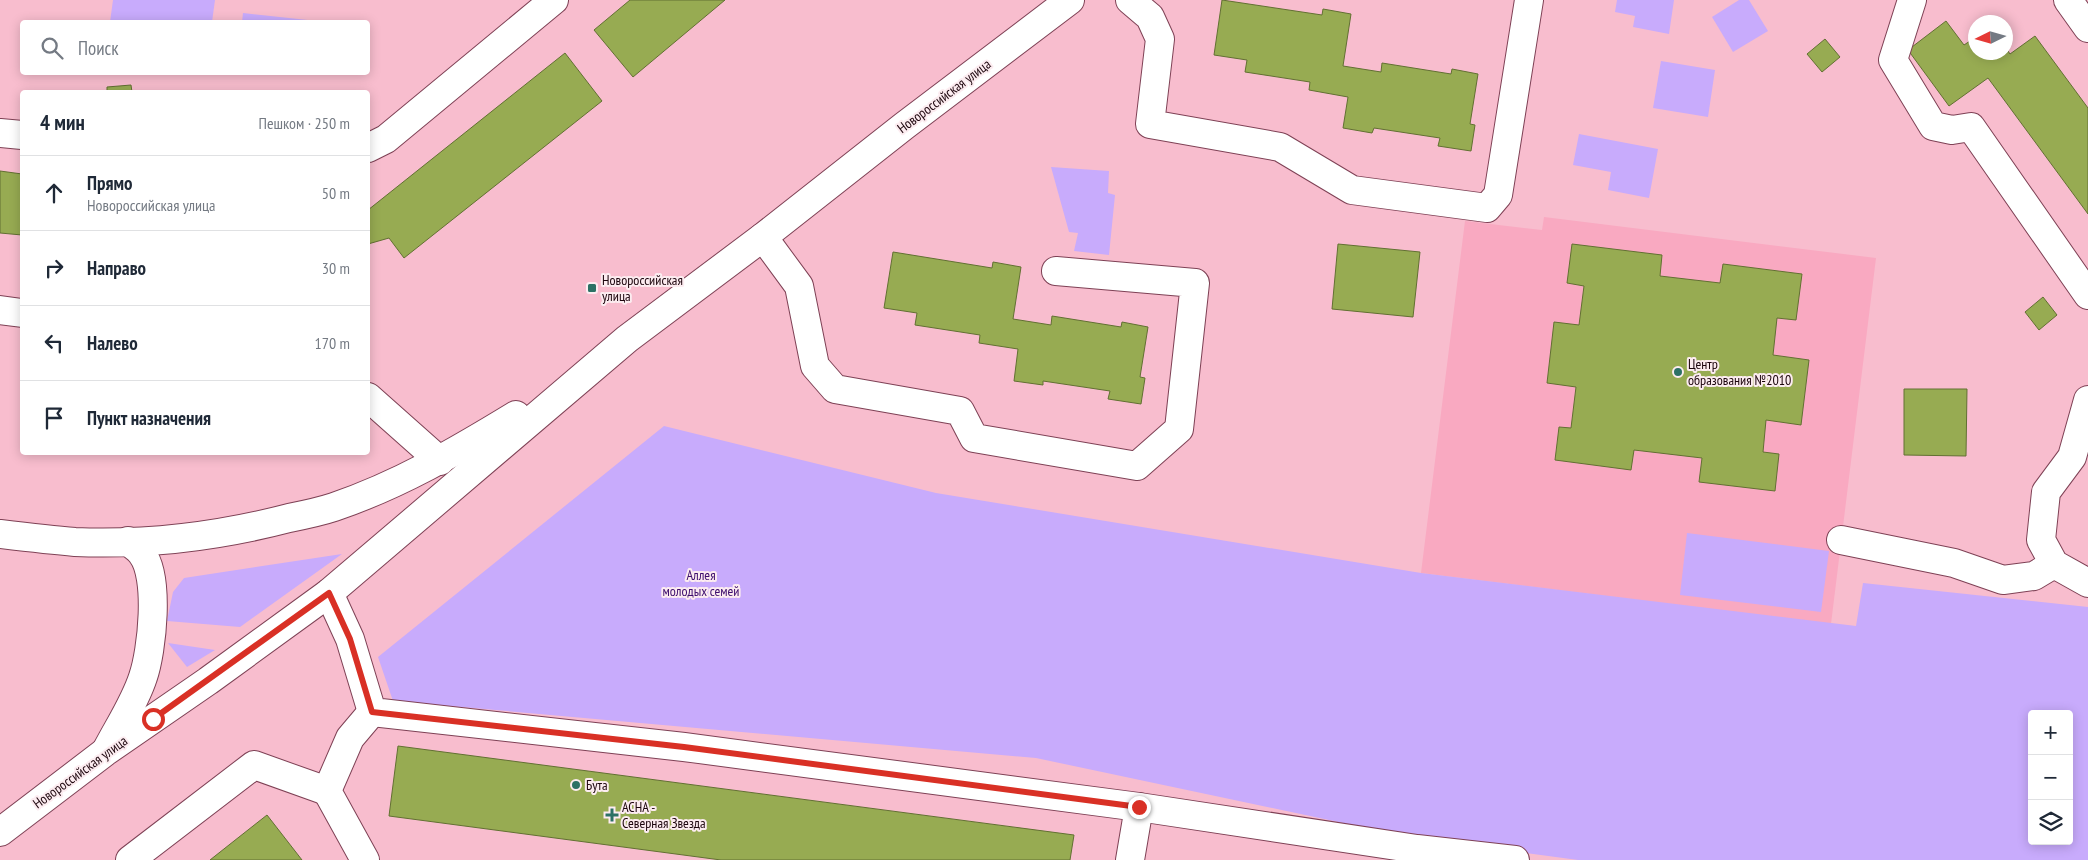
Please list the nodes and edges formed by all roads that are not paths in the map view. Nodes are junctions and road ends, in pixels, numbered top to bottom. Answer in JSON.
{"nodes":[{"id":1,"x":554,"y":0,"type":"edge"},
{"id":2,"x":1070,"y":0,"type":"edge"},
{"id":3,"x":1130,"y":0,"type":"edge"},
{"id":4,"x":1529,"y":0,"type":"edge"},
{"id":5,"x":1912,"y":0,"type":"edge"},
{"id":6,"x":2068,"y":0,"type":"edge"},
{"id":7,"x":2088,"y":28,"type":"edge"},
{"id":8,"x":0,"y":133,"type":"edge"},
{"id":9,"x":20,"y":135,"type":"edge"},
{"id":10,"x":370,"y":147,"type":"edge"},
{"id":11,"x":763,"y":237,"type":"junction"},
{"id":12,"x":1056,"y":271,"type":"dead end"},
{"id":13,"x":2088,"y":295,"type":"edge"},
{"id":14,"x":0,"y":310,"type":"edge"},
{"id":15,"x":20,"y":313,"type":"edge"},
{"id":16,"x":582,"y":376,"type":"junction"},
{"id":17,"x":370,"y":400,"type":"edge"},
{"id":18,"x":2088,"y":400,"type":"edge"},
{"id":19,"x":440,"y":461,"type":"junction"},
{"id":20,"x":0,"y":534,"type":"edge"},
{"id":21,"x":1841,"y":540,"type":"dead end"},
{"id":22,"x":128,"y":541,"type":"junction"},
{"id":23,"x":2054,"y":564,"type":"junction"},
{"id":24,"x":2088,"y":583,"type":"edge"},
{"id":25,"x":329,"y":593,"type":"junction"},
{"id":26,"x":372,"y":712,"type":"junction"},
{"id":27,"x":105,"y":752,"type":"junction"},
{"id":28,"x":326,"y":791,"type":"junction"},
{"id":29,"x":1139,"y":807,"type":"junction"},
{"id":30,"x":0,"y":832,"type":"edge"},
{"id":31,"x":130,"y":860,"type":"edge"},
{"id":32,"x":365,"y":860,"type":"edge"},
{"id":33,"x":1130,"y":860,"type":"edge"},
{"id":34,"x":1515,"y":860,"type":"edge"}],
"edges":[{"from":1,"to":10,"type":"street"},
{"from":2,"to":11,"type":"street","name":"Новороссийская улица"},
{"from":3,"to":4,"type":"street"},
{"from":5,"to":13,"type":"street"},
{"from":6,"to":7,"type":"street"},
{"from":8,"to":9,"type":"street"},
{"from":11,"to":12,"type":"street"},
{"from":11,"to":16,"type":"street","name":"Новороссийская улица"},
{"from":14,"to":15,"type":"street"},
{"from":16,"to":19,"type":"street","name":"Новороссийская улица"},
{"from":16,"to":25,"type":"street","name":"Новороссийская улица"},
{"from":17,"to":19,"type":"street"},
{"from":18,"to":23,"type":"street"},
{"from":19,"to":22,"type":"street","name":"Новороссийская улица"},
{"from":20,"to":22,"type":"street","name":"Новороссийская улица"},
{"from":21,"to":23,"type":"street"},
{"from":22,"to":27,"type":"street"},
{"from":23,"to":24,"type":"street"},
{"from":25,"to":26,"type":"street"},
{"from":25,"to":27,"type":"street","name":"Новороссийская улица"},
{"from":26,"to":28,"type":"street"},
{"from":26,"to":29,"type":"street"},
{"from":27,"to":30,"type":"street","name":"Новороссийская улица"},
{"from":28,"to":31,"type":"street"},
{"from":28,"to":32,"type":"street"},
{"from":29,"to":33,"type":"street"},
{"from":29,"to":34,"type":"street"}]}
